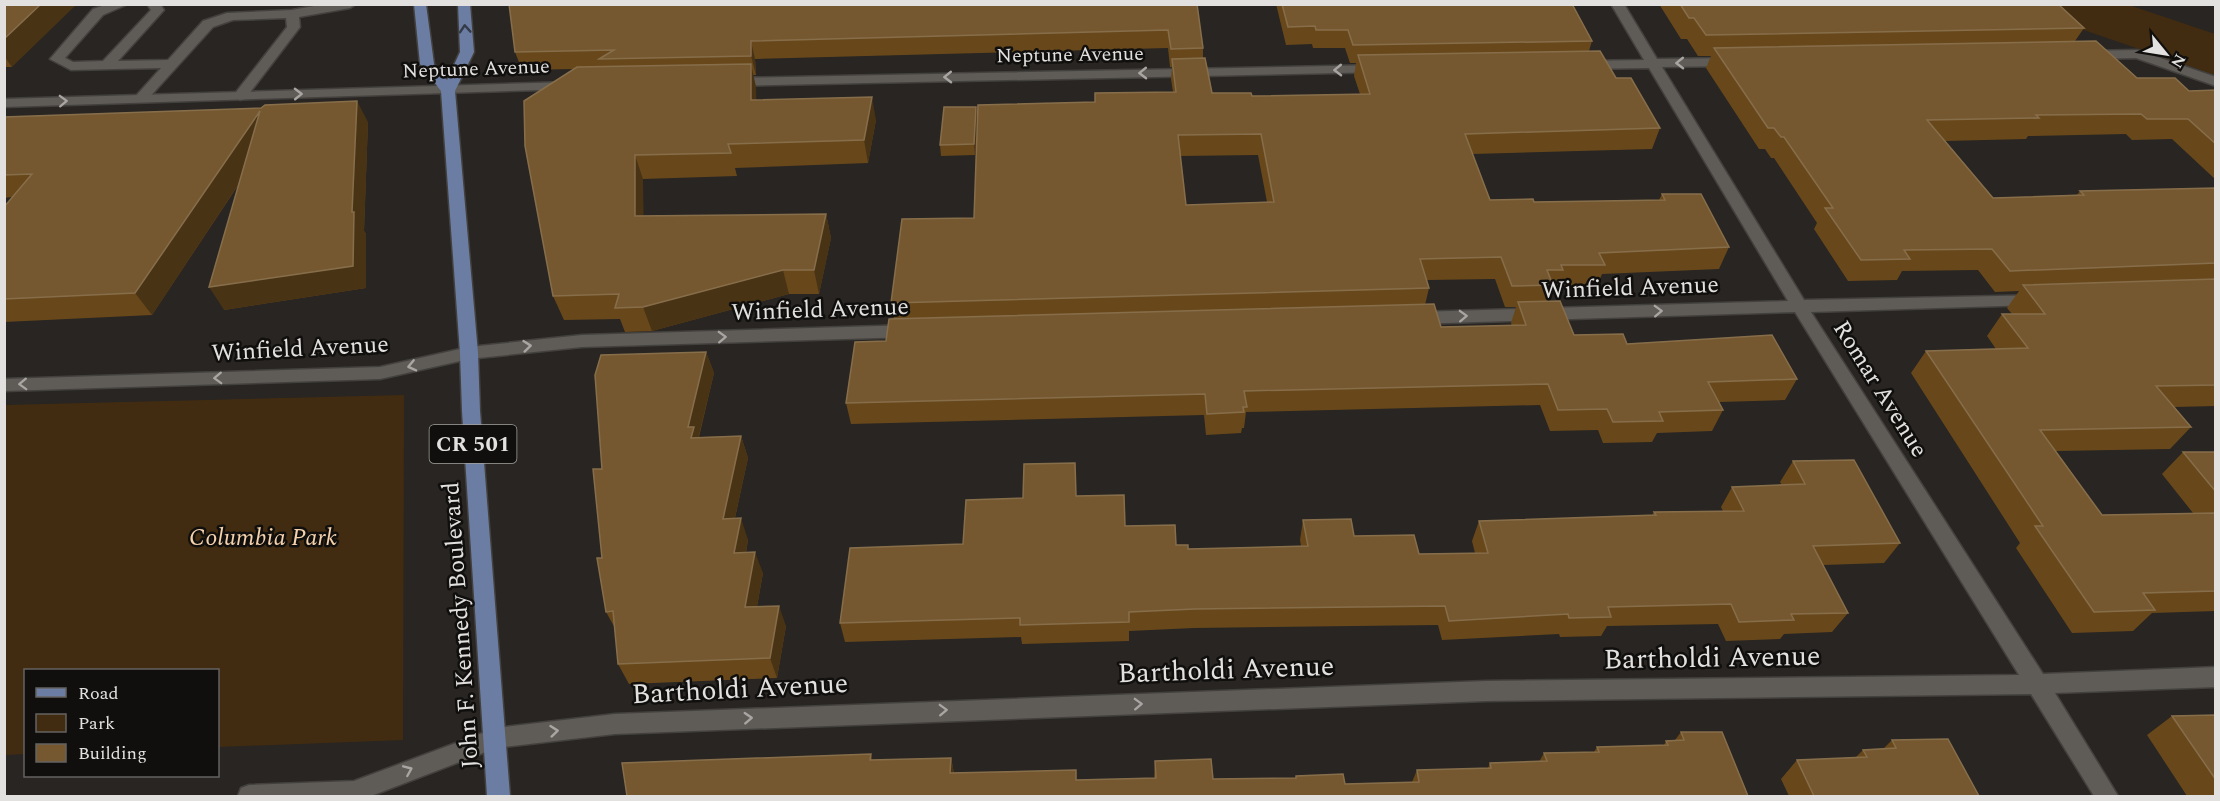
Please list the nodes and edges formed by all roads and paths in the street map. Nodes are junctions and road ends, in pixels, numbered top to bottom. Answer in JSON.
{"nodes":[{"id":1,"x":122,"y":4,"type":"edge"},
{"id":2,"x":153,"y":4,"type":"edge"},
{"id":3,"x":350,"y":4,"type":"edge"},
{"id":4,"x":420,"y":4,"type":"edge"},
{"id":5,"x":464,"y":4,"type":"edge"},
{"id":6,"x":1617,"y":4,"type":"edge"},
{"id":7,"x":292,"y":14,"type":"junction"},
{"id":8,"x":2078,"y":55,"type":"edge"},
{"id":9,"x":1743,"y":62,"type":"edge"},
{"id":10,"x":1654,"y":63,"type":"junction"},
{"id":11,"x":172,"y":64,"type":"junction"},
{"id":12,"x":107,"y":65,"type":"junction"},
{"id":13,"x":1570,"y":65,"type":"edge"},
{"id":14,"x":1390,"y":69,"type":"edge"},
{"id":15,"x":714,"y":82,"type":"edge"},
{"id":16,"x":2216,"y":82,"type":"edge"},
{"id":17,"x":586,"y":85,"type":"edge"},
{"id":18,"x":448,"y":91,"type":"junction"},
{"id":19,"x":240,"y":96,"type":"junction"},
{"id":20,"x":141,"y":98,"type":"junction"},
{"id":21,"x":4,"y":103,"type":"edge"},
{"id":22,"x":2049,"y":298,"type":"edge"},
{"id":23,"x":1800,"y":307,"type":"junction"},
{"id":24,"x":1403,"y":318,"type":"edge"},
{"id":25,"x":927,"y":331,"type":"edge"},
{"id":26,"x":469,"y":352,"type":"junction"},
{"id":27,"x":4,"y":385,"type":"edge"},
{"id":28,"x":2216,"y":677,"type":"edge"},
{"id":29,"x":2037,"y":684,"type":"junction"},
{"id":30,"x":496,"y":738,"type":"junction"},
{"id":31,"x":249,"y":796,"type":"edge"},
{"id":32,"x":500,"y":796,"type":"edge"},
{"id":33,"x":2106,"y":796,"type":"edge"}],
"edges":[{"from":1,"to":12,"type":"street"},
{"from":2,"to":12,"type":"street"},
{"from":3,"to":7,"type":"street"},
{"from":4,"to":18,"type":"main road"},
{"from":18,"to":5,"type":"main road","one_way":true},
{"from":6,"to":10,"type":"street","name":"Romar Avenue"},
{"from":7,"to":11,"type":"street"},
{"from":7,"to":19,"type":"street"},
{"from":8,"to":16,"type":"street"},
{"from":9,"to":10,"type":"street","one_way":true},
{"from":10,"to":13,"type":"street"},
{"from":10,"to":23,"type":"street","name":"Romar Avenue"},
{"from":11,"to":12,"type":"street"},
{"from":11,"to":20,"type":"street"},
{"from":14,"to":15,"type":"street","name":"Neptune Avenue","one_way":true},
{"from":17,"to":18,"type":"street","name":"Neptune Avenue"},
{"from":19,"to":18,"type":"street","name":"Neptune Avenue","one_way":true},
{"from":18,"to":26,"type":"main road","name":"John F. Kennedy Boulevard","number":"CR 501"},
{"from":19,"to":20,"type":"street","name":"Neptune Avenue"},
{"from":21,"to":20,"type":"street","name":"Neptune Avenue","one_way":true},
{"from":22,"to":23,"type":"street","name":"Winfield Avenue"},
{"from":24,"to":23,"type":"street","name":"Winfield Avenue","one_way":true},
{"from":23,"to":29,"type":"street","name":"Romar Avenue"},
{"from":26,"to":25,"type":"street","name":"Winfield Avenue","one_way":true},
{"from":26,"to":27,"type":"street","name":"Winfield Avenue","one_way":true},
{"from":26,"to":30,"type":"main road","name":"John F. Kennedy Boulevard","number":"CR 501"},
{"from":28,"to":29,"type":"street","name":"Bartholdi Avenue"},
{"from":30,"to":29,"type":"street","name":"Bartholdi Avenue","one_way":true},
{"from":29,"to":33,"type":"street","name":"Romar Avenue"},
{"from":31,"to":30,"type":"street","name":"Bartholdi Avenue","one_way":true},
{"from":30,"to":32,"type":"main road","name":"John F. Kennedy Boulevard","number":"CR 501"}]}
